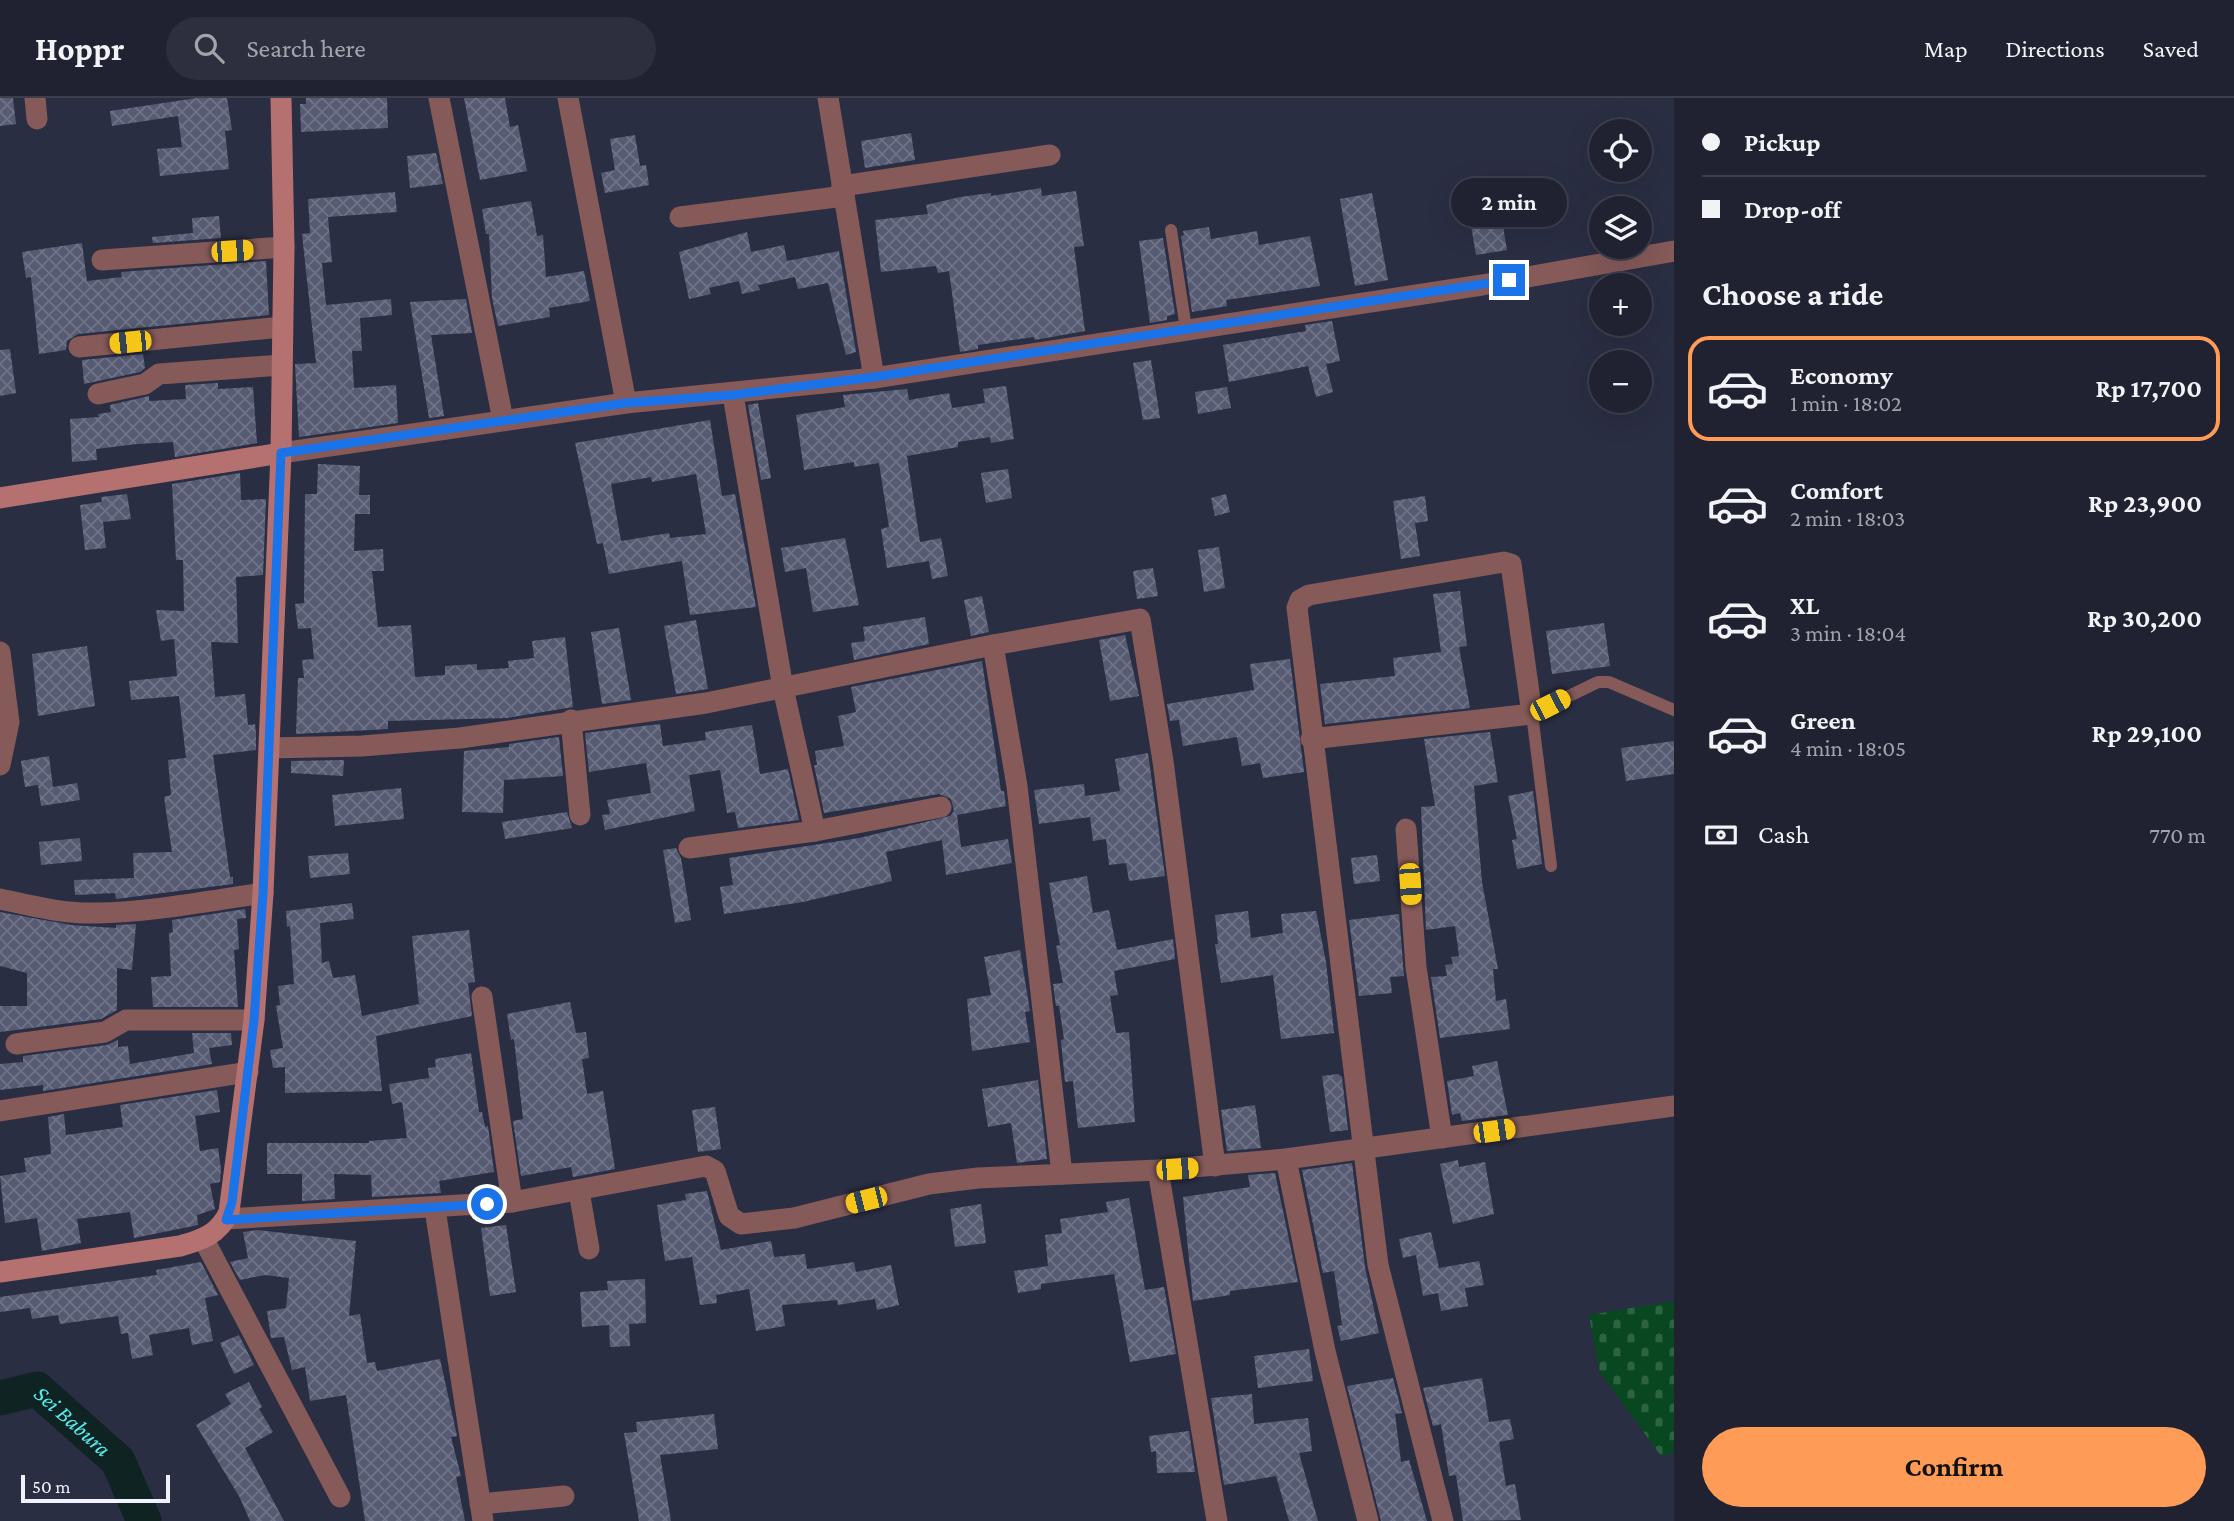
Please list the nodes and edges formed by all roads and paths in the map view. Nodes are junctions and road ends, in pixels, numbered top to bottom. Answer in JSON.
{"nodes":[{"id":1,"x":281,"y":98,"type":"edge"},
{"id":2,"x":439,"y":98,"type":"edge"},
{"id":3,"x":569,"y":98,"type":"edge"},
{"id":4,"x":828,"y":98,"type":"edge"},
{"id":5,"x":1050,"y":155,"type":"dead end"},
{"id":6,"x":843,"y":191,"type":"junction"},
{"id":7,"x":680,"y":217,"type":"dead end"},
{"id":8,"x":1171,"y":230,"type":"dead end"},
{"id":9,"x":284,"y":247,"type":"junction"},
{"id":10,"x":1674,"y":251,"type":"edge"},
{"id":11,"x":102,"y":260,"type":"dead end"},
{"id":12,"x":282,"y":327,"type":"junction"},
{"id":13,"x":1186,"y":330,"type":"junction"},
{"id":14,"x":79,"y":347,"type":"dead end"},
{"id":15,"x":282,"y":365,"type":"junction"},
{"id":16,"x":874,"y":377,"type":"junction"},
{"id":17,"x":98,"y":394,"type":"dead end"},
{"id":18,"x":733,"y":395,"type":"junction"},
{"id":19,"x":626,"y":403,"type":"junction"},
{"id":20,"x":503,"y":420,"type":"junction"},
{"id":21,"x":281,"y":453,"type":"junction"},
{"id":22,"x":0,"y":498,"type":"edge"},
{"id":23,"x":993,"y":645,"type":"junction"},
{"id":24,"x":0,"y":652,"type":"edge"},
{"id":25,"x":783,"y":688,"type":"junction"},
{"id":26,"x":1674,"y":710,"type":"edge"},
{"id":27,"x":1532,"y":714,"type":"junction"},
{"id":28,"x":571,"y":720,"type":"junction"},
{"id":29,"x":1311,"y":739,"type":"junction"},
{"id":30,"x":269,"y":748,"type":"junction"},
{"id":31,"x":0,"y":765,"type":"edge"},
{"id":32,"x":942,"y":807,"type":"dead end"},
{"id":33,"x":580,"y":815,"type":"dead end"},
{"id":34,"x":1406,"y":829,"type":"dead end"},
{"id":35,"x":815,"y":831,"type":"junction"},
{"id":36,"x":689,"y":848,"type":"dead end"},
{"id":37,"x":1551,"y":866,"type":"dead end"},
{"id":38,"x":263,"y":893,"type":"junction"},
{"id":39,"x":0,"y":899,"type":"edge"},
{"id":40,"x":482,"y":997,"type":"dead end"},
{"id":41,"x":254,"y":1020,"type":"junction"},
{"id":42,"x":16,"y":1044,"type":"dead end"},
{"id":43,"x":248,"y":1072,"type":"junction"},
{"id":44,"x":1674,"y":1106,"type":"edge"},
{"id":45,"x":0,"y":1111,"type":"edge"},
{"id":46,"x":1442,"y":1138,"type":"junction"},
{"id":47,"x":1363,"y":1151,"type":"junction"},
{"id":48,"x":1286,"y":1159,"type":"junction"},
{"id":49,"x":1215,"y":1166,"type":"junction"},
{"id":50,"x":1158,"y":1170,"type":"junction"},
{"id":51,"x":1062,"y":1174,"type":"junction"},
{"id":52,"x":579,"y":1191,"type":"junction"},
{"id":53,"x":512,"y":1202,"type":"junction"},
{"id":54,"x":435,"y":1209,"type":"junction"},
{"id":55,"x":226,"y":1220,"type":"junction"},
{"id":56,"x":204,"y":1240,"type":"junction"},
{"id":57,"x":590,"y":1249,"type":"dead end"},
{"id":58,"x":0,"y":1272,"type":"edge"},
{"id":59,"x":564,"y":1496,"type":"dead end"},
{"id":60,"x":340,"y":1497,"type":"dead end"},
{"id":61,"x":481,"y":1512,"type":"edge"},
{"id":62,"x":1217,"y":1521,"type":"edge"},
{"id":63,"x":1368,"y":1521,"type":"edge"},
{"id":64,"x":1443,"y":1521,"type":"edge"}],
"edges":[{"from":1,"to":9,"type":"main road"},
{"from":2,"to":20,"type":"street"},
{"from":3,"to":19,"type":"street"},
{"from":4,"to":6,"type":"street"},
{"from":5,"to":6,"type":"street"},
{"from":6,"to":7,"type":"street"},
{"from":6,"to":16,"type":"street"},
{"from":8,"to":13,"type":"lane"},
{"from":9,"to":11,"type":"street"},
{"from":9,"to":12,"type":"main road"},
{"from":10,"to":13,"type":"street"},
{"from":12,"to":14,"type":"street"},
{"from":12,"to":15,"type":"main road"},
{"from":13,"to":16,"type":"street"},
{"from":15,"to":17,"type":"street"},
{"from":15,"to":21,"type":"main road"},
{"from":16,"to":18,"type":"street"},
{"from":18,"to":19,"type":"street"},
{"from":18,"to":25,"type":"street"},
{"from":19,"to":20,"type":"street"},
{"from":20,"to":21,"type":"street"},
{"from":21,"to":22,"type":"main road"},
{"from":21,"to":30,"type":"main road"},
{"from":23,"to":25,"type":"street"},
{"from":23,"to":49,"type":"street"},
{"from":23,"to":51,"type":"street"},
{"from":24,"to":31,"type":"street"},
{"from":25,"to":28,"type":"street"},
{"from":25,"to":35,"type":"street"},
{"from":26,"to":27,"type":"lane"},
{"from":27,"to":29,"type":"street"},
{"from":27,"to":29,"type":"street"},
{"from":27,"to":37,"type":"lane"},
{"from":28,"to":30,"type":"street"},
{"from":28,"to":33,"type":"street"},
{"from":29,"to":47,"type":"street"},
{"from":30,"to":38,"type":"main road"},
{"from":32,"to":35,"type":"street"},
{"from":34,"to":46,"type":"street"},
{"from":35,"to":36,"type":"street"},
{"from":38,"to":39,"type":"street"},
{"from":38,"to":41,"type":"main road"},
{"from":40,"to":53,"type":"street"},
{"from":41,"to":42,"type":"street"},
{"from":41,"to":43,"type":"main road"},
{"from":43,"to":45,"type":"street"},
{"from":43,"to":55,"type":"main road"},
{"from":44,"to":46,"type":"street"},
{"from":46,"to":47,"type":"street"},
{"from":47,"to":48,"type":"street"},
{"from":47,"to":64,"type":"street"},
{"from":48,"to":49,"type":"street"},
{"from":48,"to":63,"type":"street"},
{"from":49,"to":50,"type":"street"},
{"from":50,"to":51,"type":"street"},
{"from":50,"to":62,"type":"street"},
{"from":51,"to":52,"type":"street"},
{"from":52,"to":53,"type":"street"},
{"from":52,"to":57,"type":"street"},
{"from":53,"to":54,"type":"street"},
{"from":54,"to":55,"type":"street"},
{"from":54,"to":61,"type":"street"},
{"from":55,"to":56,"type":"main road"},
{"from":56,"to":58,"type":"main road"},
{"from":56,"to":60,"type":"street"},
{"from":59,"to":61,"type":"street"}]}
